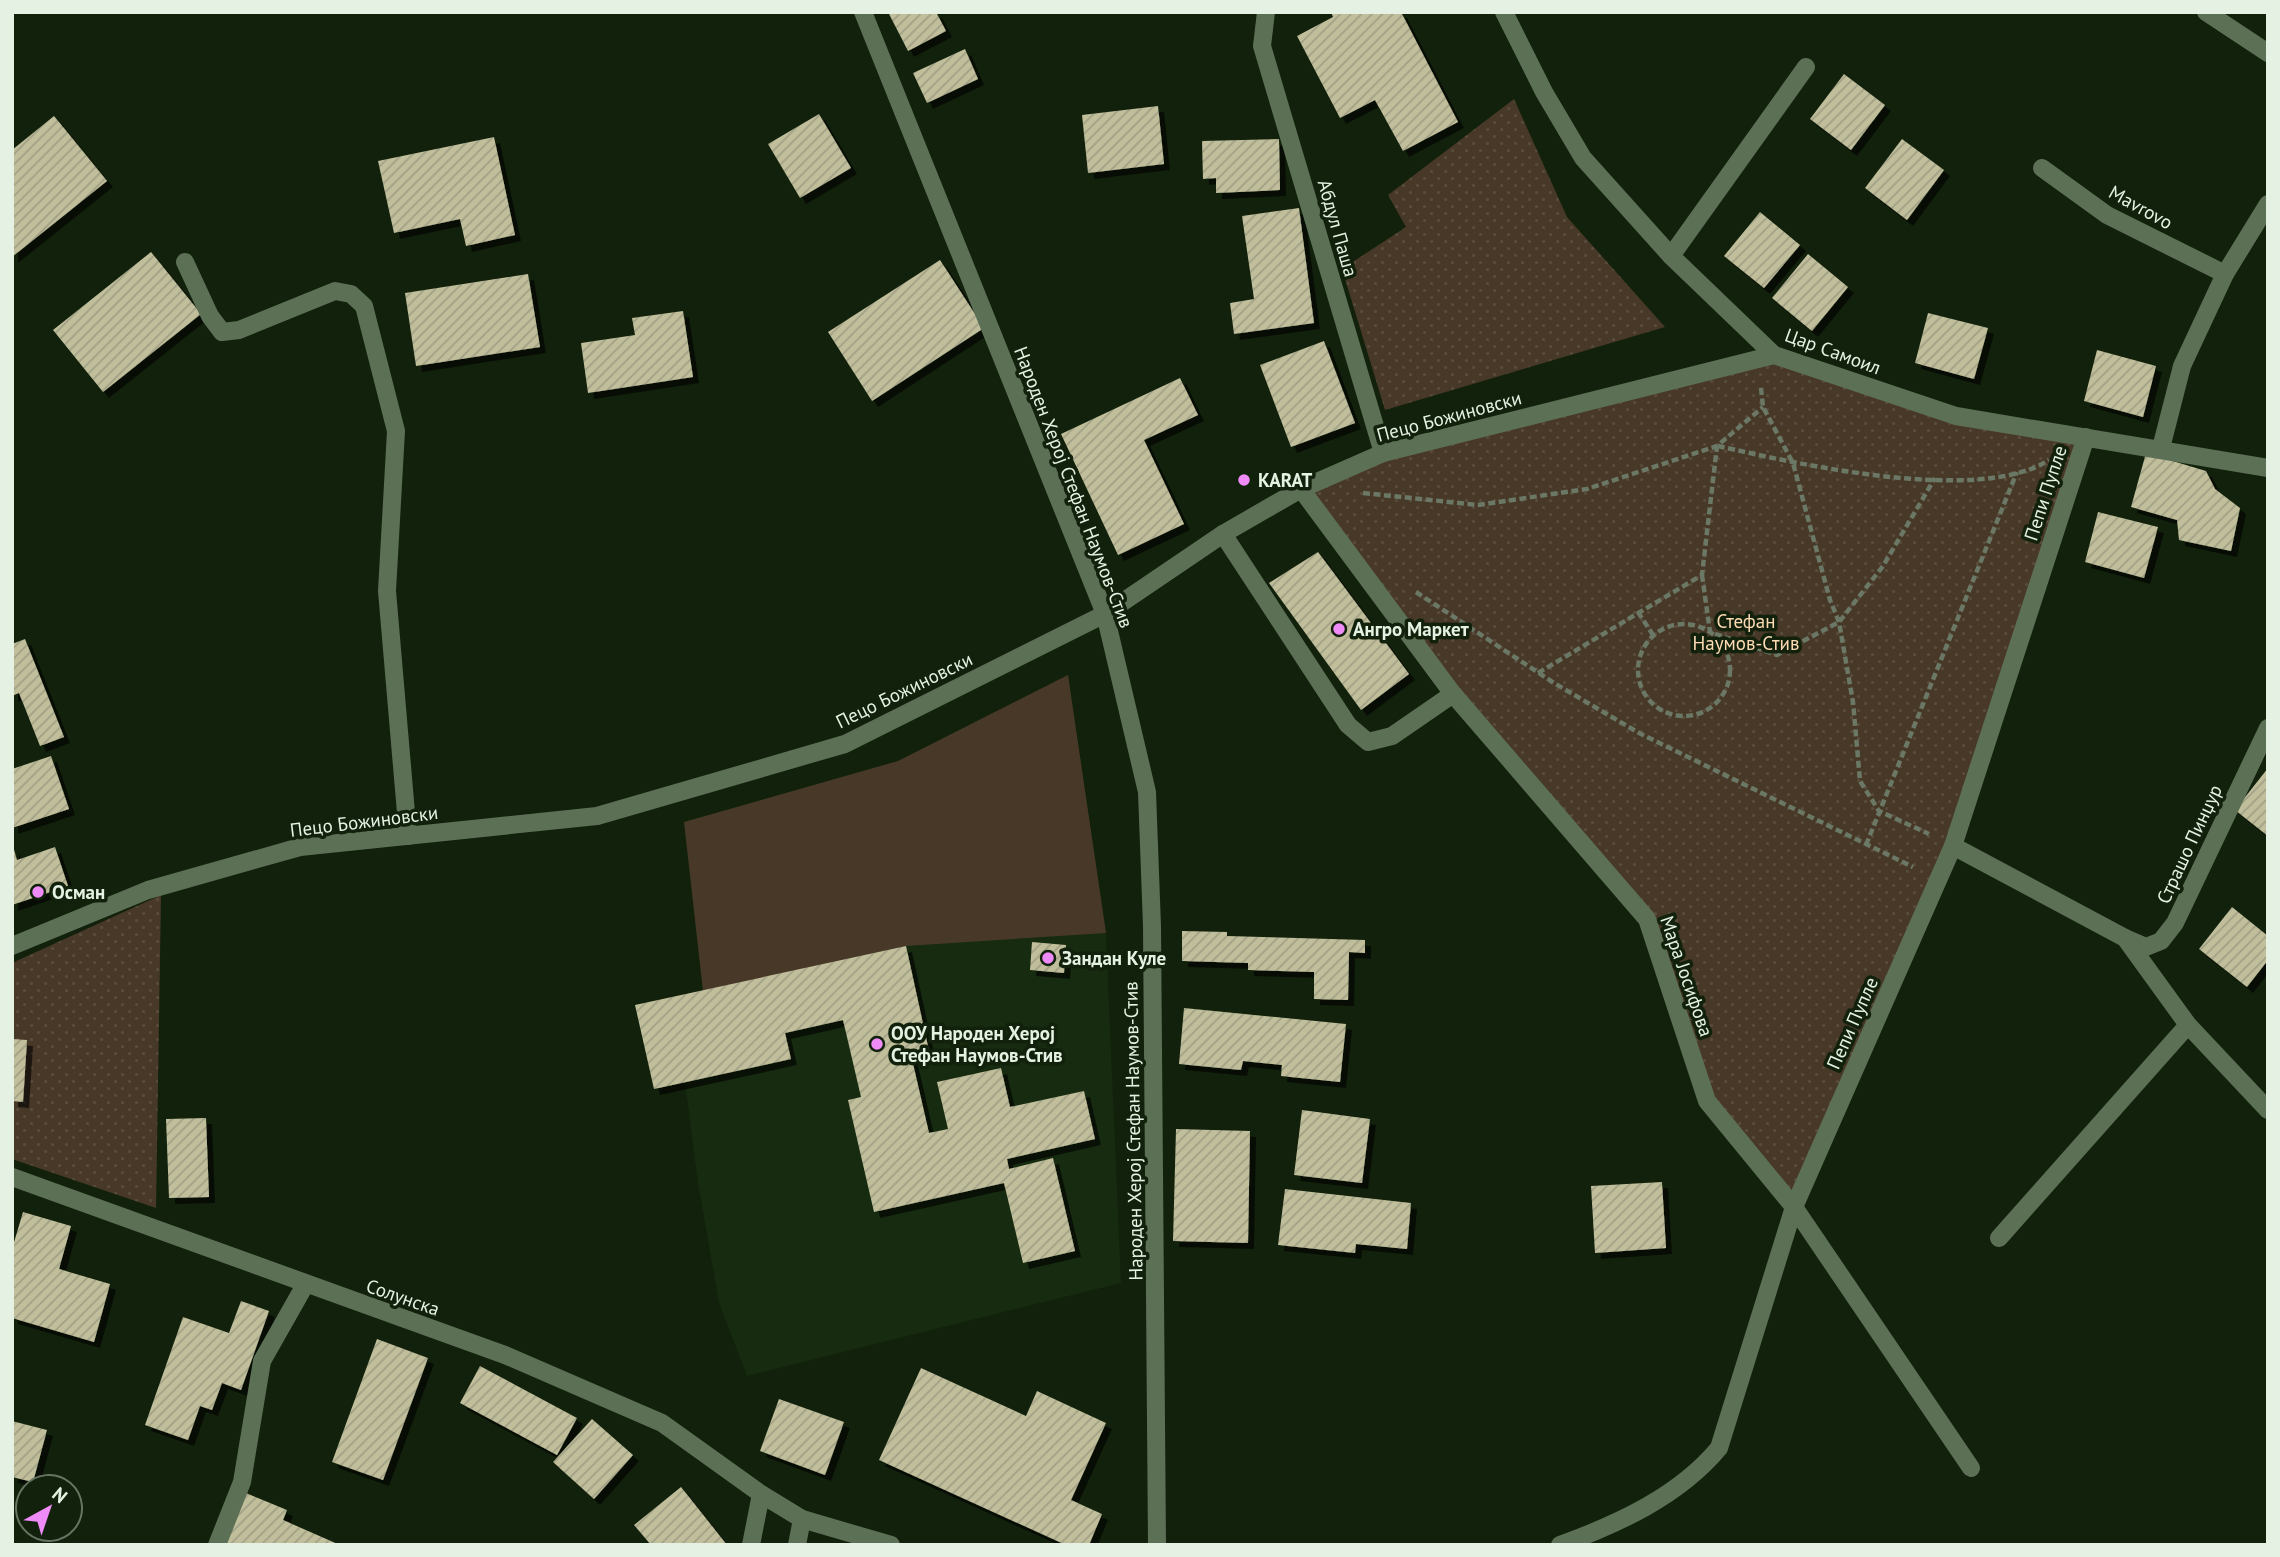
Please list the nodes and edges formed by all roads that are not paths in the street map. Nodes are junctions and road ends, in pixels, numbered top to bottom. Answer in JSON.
{"nodes":[{"id":1,"x":863,"y":12,"type":"edge"},
{"id":2,"x":1266,"y":12,"type":"edge"},
{"id":3,"x":1504,"y":12,"type":"edge"},
{"id":4,"x":2206,"y":12,"type":"edge"},
{"id":5,"x":2268,"y":53,"type":"edge"},
{"id":6,"x":1806,"y":67,"type":"dead end"},
{"id":7,"x":2042,"y":168,"type":"dead end"},
{"id":8,"x":2268,"y":204,"type":"edge"},
{"id":9,"x":1671,"y":256,"type":"junction"},
{"id":10,"x":185,"y":262,"type":"dead end"},
{"id":11,"x":2225,"y":274,"type":"junction"},
{"id":12,"x":1774,"y":355,"type":"junction"},
{"id":13,"x":2086,"y":436,"type":"junction"},
{"id":14,"x":2161,"y":448,"type":"junction"},
{"id":15,"x":1383,"y":453,"type":"junction"},
{"id":16,"x":2268,"y":468,"type":"edge"},
{"id":17,"x":1301,"y":489,"type":"junction"},
{"id":18,"x":1223,"y":534,"type":"junction"},
{"id":19,"x":1105,"y":614,"type":"junction"},
{"id":20,"x":1452,"y":694,"type":"junction"},
{"id":21,"x":2268,"y":728,"type":"edge"},
{"id":22,"x":408,"y":836,"type":"junction"},
{"id":23,"x":1953,"y":846,"type":"junction"},
{"id":24,"x":2125,"y":938,"type":"junction"},
{"id":25,"x":12,"y":946,"type":"edge"},
{"id":26,"x":2188,"y":1025,"type":"junction"},
{"id":27,"x":2268,"y":1110,"type":"edge"},
{"id":28,"x":12,"y":1177,"type":"edge"},
{"id":29,"x":1794,"y":1208,"type":"junction"},
{"id":30,"x":1999,"y":1238,"type":"dead end"},
{"id":31,"x":305,"y":1285,"type":"junction"},
{"id":32,"x":1971,"y":1468,"type":"dead end"},
{"id":33,"x":761,"y":1494,"type":"junction"},
{"id":34,"x":802,"y":1519,"type":"junction"},
{"id":35,"x":216,"y":1545,"type":"edge"},
{"id":36,"x":751,"y":1545,"type":"edge"},
{"id":37,"x":797,"y":1545,"type":"edge"},
{"id":38,"x":891,"y":1545,"type":"edge"},
{"id":39,"x":1157,"y":1545,"type":"edge"},
{"id":40,"x":1560,"y":1545,"type":"edge"}],
"edges":[{"from":1,"to":19,"type":"street","name":"Народен Херој Стефан Наумов-Стив"},
{"from":2,"to":15,"type":"street","name":"Абдул Паша"},
{"from":3,"to":9,"type":"street","name":"Цар Самоил"},
{"from":4,"to":5,"type":"street"},
{"from":6,"to":9,"type":"street"},
{"from":7,"to":11,"type":"street","name":"Mavrovo"},
{"from":8,"to":11,"type":"street"},
{"from":9,"to":12,"type":"street","name":"Цар Самоил"},
{"from":10,"to":22,"type":"street"},
{"from":11,"to":14,"type":"street"},
{"from":12,"to":13,"type":"street","name":"Цар Самоил"},
{"from":12,"to":15,"type":"street","name":"Пецо Божиновски"},
{"from":13,"to":14,"type":"street","name":"Цар Самоил"},
{"from":13,"to":23,"type":"street","name":"Пепи Пупле"},
{"from":14,"to":16,"type":"street","name":"Цар Самоил"},
{"from":15,"to":17,"type":"street","name":"Пецо Божиновски"},
{"from":17,"to":18,"type":"street","name":"Пецо Божиновски"},
{"from":17,"to":20,"type":"street","name":"Мара Јосифова"},
{"from":18,"to":19,"type":"street","name":"Пецо Божиновски"},
{"from":18,"to":20,"type":"street"},
{"from":19,"to":22,"type":"street","name":"Пецо Божиновски"},
{"from":19,"to":39,"type":"street","name":"Народен Херој Стефан Наумов-Стив"},
{"from":20,"to":29,"type":"street","name":"Мара Јосифова"},
{"from":21,"to":24,"type":"street","name":"Страшо Пинџур"},
{"from":22,"to":25,"type":"street","name":"Пецо Божиновски"},
{"from":23,"to":24,"type":"street","name":"Страшо Пинџур"},
{"from":23,"to":29,"type":"street","name":"Пепи Пупле"},
{"from":24,"to":26,"type":"street","name":"Страшо Пинџур"},
{"from":26,"to":27,"type":"street","name":"Страшо Пинџур"},
{"from":26,"to":30,"type":"street"},
{"from":28,"to":31,"type":"street","name":"Солунска"},
{"from":29,"to":32,"type":"street","name":"Мара Јосифова"},
{"from":29,"to":40,"type":"street","name":"Пепи Пупле"},
{"from":31,"to":33,"type":"street","name":"Солунска"},
{"from":31,"to":35,"type":"street"},
{"from":33,"to":34,"type":"street","name":"Солунска"},
{"from":33,"to":36,"type":"street"},
{"from":34,"to":37,"type":"street"},
{"from":34,"to":38,"type":"street","name":"Солунска"}]}
